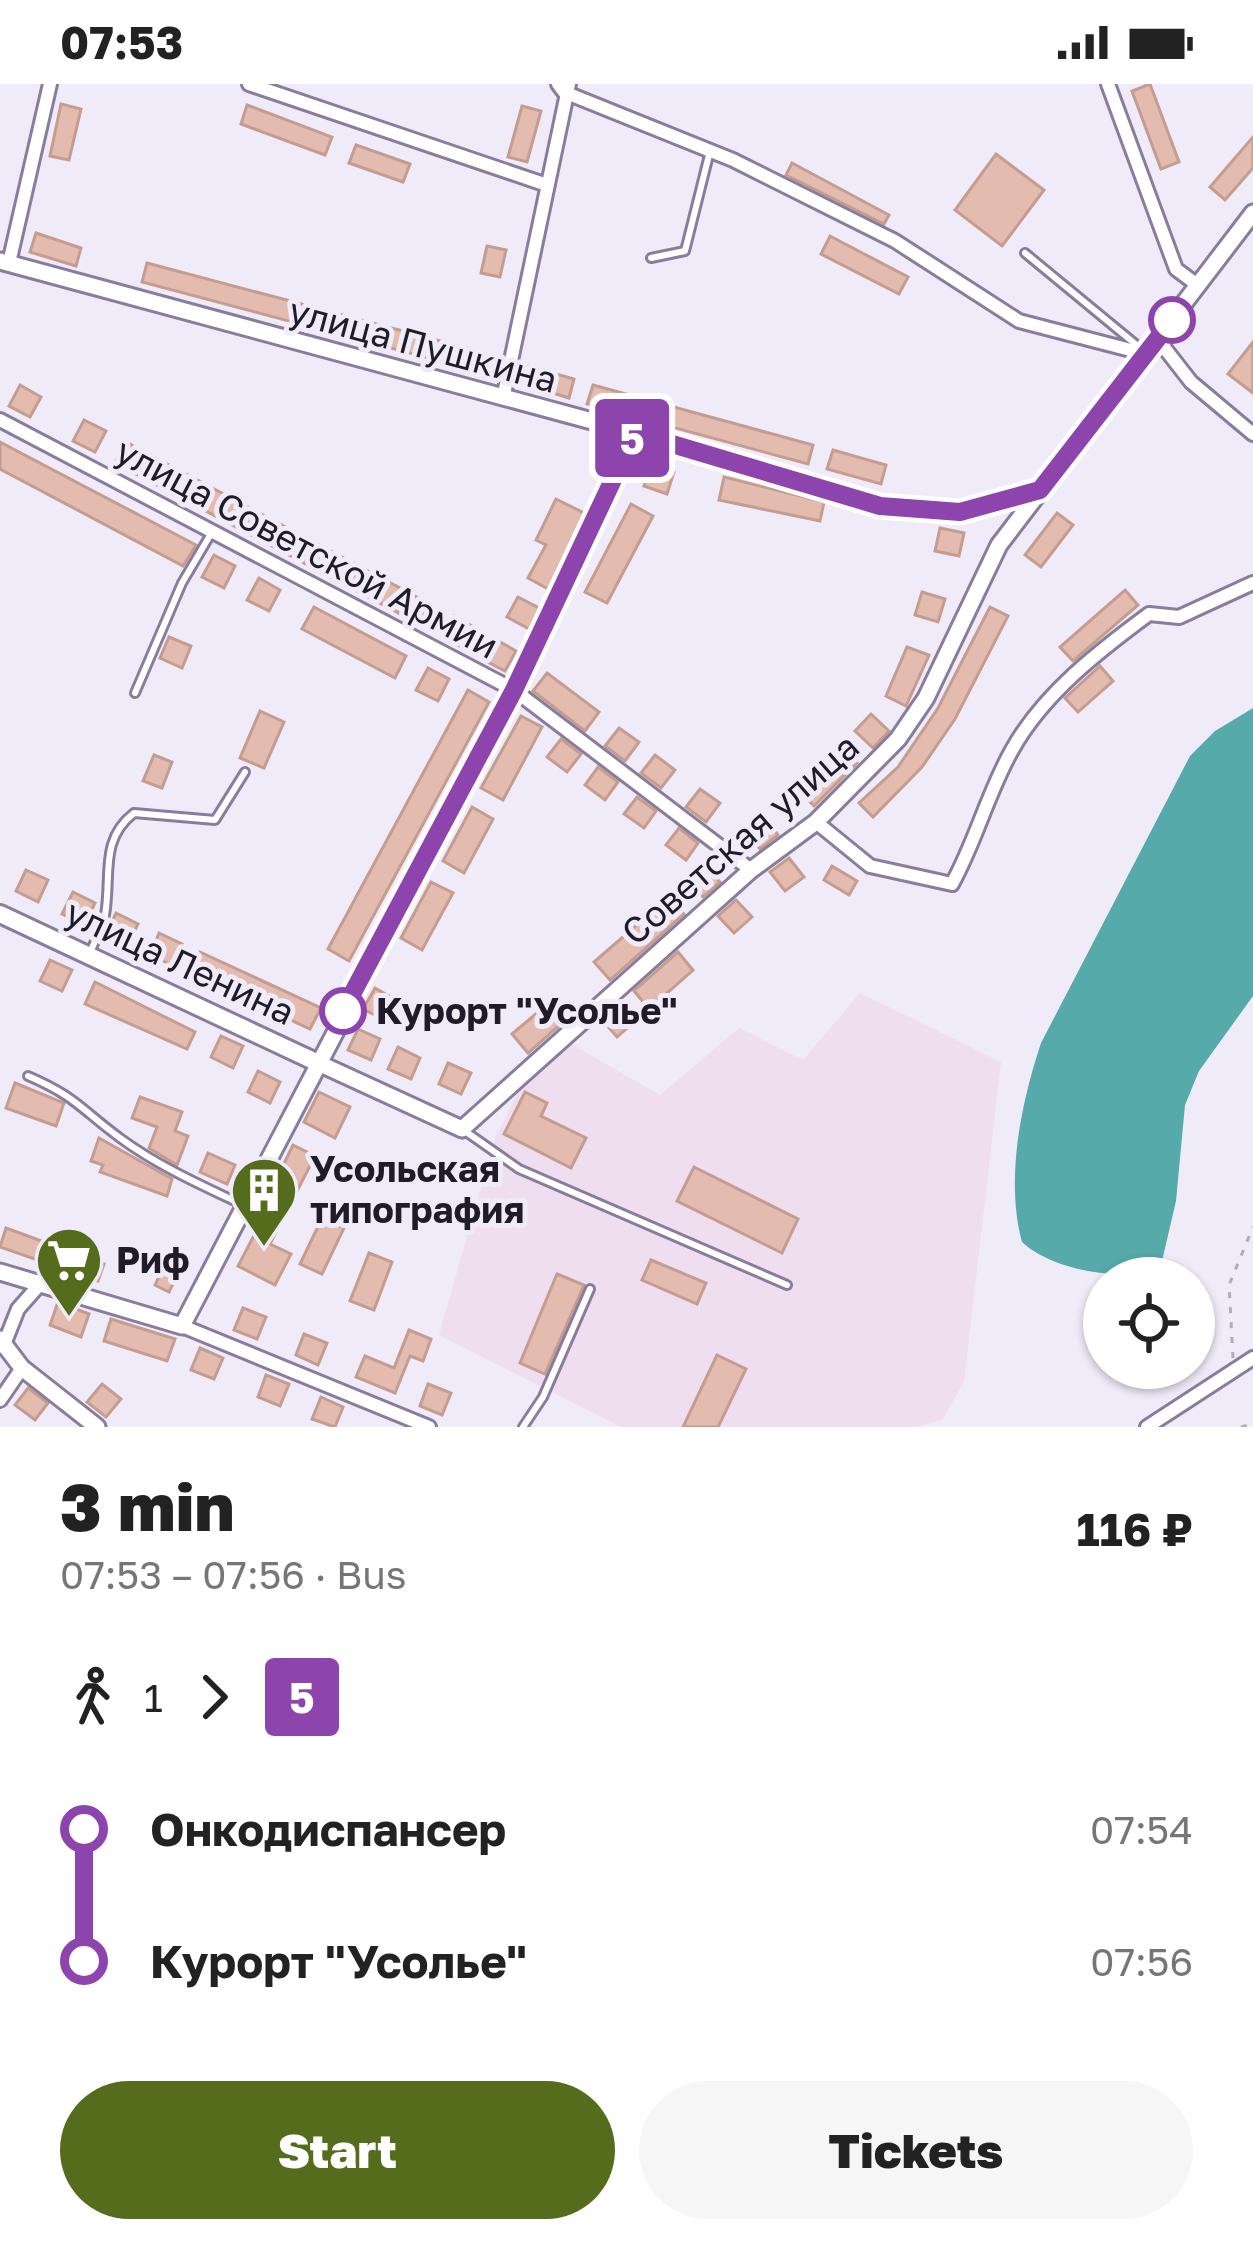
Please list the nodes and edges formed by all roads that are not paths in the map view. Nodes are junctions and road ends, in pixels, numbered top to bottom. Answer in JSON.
{"nodes":[{"id":1,"x":50,"y":84,"type":"edge"},
{"id":2,"x":249,"y":84,"type":"edge"},
{"id":3,"x":1108,"y":84,"type":"edge"},
{"id":4,"x":564,"y":87,"type":"edge"},
{"id":5,"x":710,"y":151,"type":"junction"},
{"id":6,"x":547,"y":185,"type":"junction"},
{"id":7,"x":1253,"y":213,"type":"edge"},
{"id":8,"x":1025,"y":253,"type":"dead end"},
{"id":9,"x":651,"y":258,"type":"dead end"},
{"id":10,"x":5,"y":262,"type":"edge"},
{"id":11,"x":1196,"y":284,"type":"junction"},
{"id":12,"x":1152,"y":348,"type":"junction"},
{"id":13,"x":504,"y":394,"type":"junction"},
{"id":14,"x":0,"y":420,"type":"edge"},
{"id":15,"x":635,"y":433,"type":"junction"},
{"id":16,"x":1253,"y":434,"type":"edge"},
{"id":17,"x":1040,"y":490,"type":"junction"},
{"id":18,"x":212,"y":532,"type":"junction"},
{"id":19,"x":1253,"y":583,"type":"edge"},
{"id":20,"x":514,"y":690,"type":"junction"},
{"id":21,"x":135,"y":693,"type":"dead end"},
{"id":22,"x":245,"y":772,"type":"dead end"},
{"id":23,"x":816,"y":822,"type":"junction"},
{"id":24,"x":751,"y":870,"type":"junction"},
{"id":25,"x":0,"y":914,"type":"edge"},
{"id":26,"x":88,"y":956,"type":"junction"},
{"id":27,"x":316,"y":1063,"type":"junction"},
{"id":28,"x":28,"y":1076,"type":"dead end"},
{"id":29,"x":462,"y":1129,"type":"junction"},
{"id":30,"x":243,"y":1205,"type":"junction"},
{"id":31,"x":0,"y":1272,"type":"edge"},
{"id":32,"x":41,"y":1283,"type":"junction"},
{"id":33,"x":787,"y":1285,"type":"dead end"},
{"id":34,"x":590,"y":1288,"type":"dead end"},
{"id":35,"x":182,"y":1326,"type":"junction"},
{"id":36,"x":2,"y":1343,"type":"edge"},
{"id":37,"x":1253,"y":1358,"type":"edge"},
{"id":38,"x":22,"y":1368,"type":"junction"},
{"id":39,"x":0,"y":1400,"type":"edge"},
{"id":40,"x":98,"y":1427,"type":"edge"},
{"id":41,"x":429,"y":1427,"type":"edge"},
{"id":42,"x":523,"y":1427,"type":"edge"},
{"id":43,"x":1147,"y":1427,"type":"edge"}],
"edges":[{"from":1,"to":10,"type":"street"},
{"from":2,"to":6,"type":"street"},
{"from":3,"to":11,"type":"street"},
{"from":4,"to":5,"type":"street"},
{"from":4,"to":6,"type":"street"},
{"from":5,"to":9,"type":"lane"},
{"from":5,"to":12,"type":"street"},
{"from":6,"to":13,"type":"street"},
{"from":7,"to":11,"type":"street","name":"Советская улица"},
{"from":8,"to":12,"type":"lane"},
{"from":10,"to":13,"type":"street","name":"улица Пушкина"},
{"from":11,"to":12,"type":"street","name":"Советская улица"},
{"from":12,"to":16,"type":"street"},
{"from":12,"to":17,"type":"street","name":"Советская улица"},
{"from":13,"to":15,"type":"street","name":"улица Пушкина"},
{"from":14,"to":18,"type":"street","name":"улица Советской Армии"},
{"from":15,"to":17,"type":"street","name":"улица Пушкина"},
{"from":15,"to":20,"type":"street"},
{"from":17,"to":23,"type":"street","name":"Советская улица"},
{"from":18,"to":20,"type":"street","name":"улица Советской Армии"},
{"from":18,"to":21,"type":"lane"},
{"from":19,"to":23,"type":"street"},
{"from":20,"to":24,"type":"street","name":"улица Советской Армии"},
{"from":20,"to":27,"type":"street"},
{"from":22,"to":26,"type":"lane"},
{"from":23,"to":24,"type":"street","name":"Советская улица"},
{"from":24,"to":29,"type":"street","name":"Советская улица"},
{"from":25,"to":26,"type":"main road","name":"улица Ленина"},
{"from":26,"to":27,"type":"main road","name":"улица Ленина"},
{"from":27,"to":29,"type":"street","name":"улица Ленина"},
{"from":27,"to":30,"type":"street"},
{"from":28,"to":30,"type":"lane"},
{"from":29,"to":33,"type":"lane"},
{"from":30,"to":35,"type":"street"},
{"from":31,"to":32,"type":"street"},
{"from":32,"to":35,"type":"street"},
{"from":32,"to":36,"type":"street"},
{"from":34,"to":42,"type":"lane"},
{"from":35,"to":41,"type":"street"},
{"from":36,"to":38,"type":"street"},
{"from":37,"to":43,"type":"street"},
{"from":38,"to":39,"type":"street"},
{"from":38,"to":40,"type":"street"}]}
